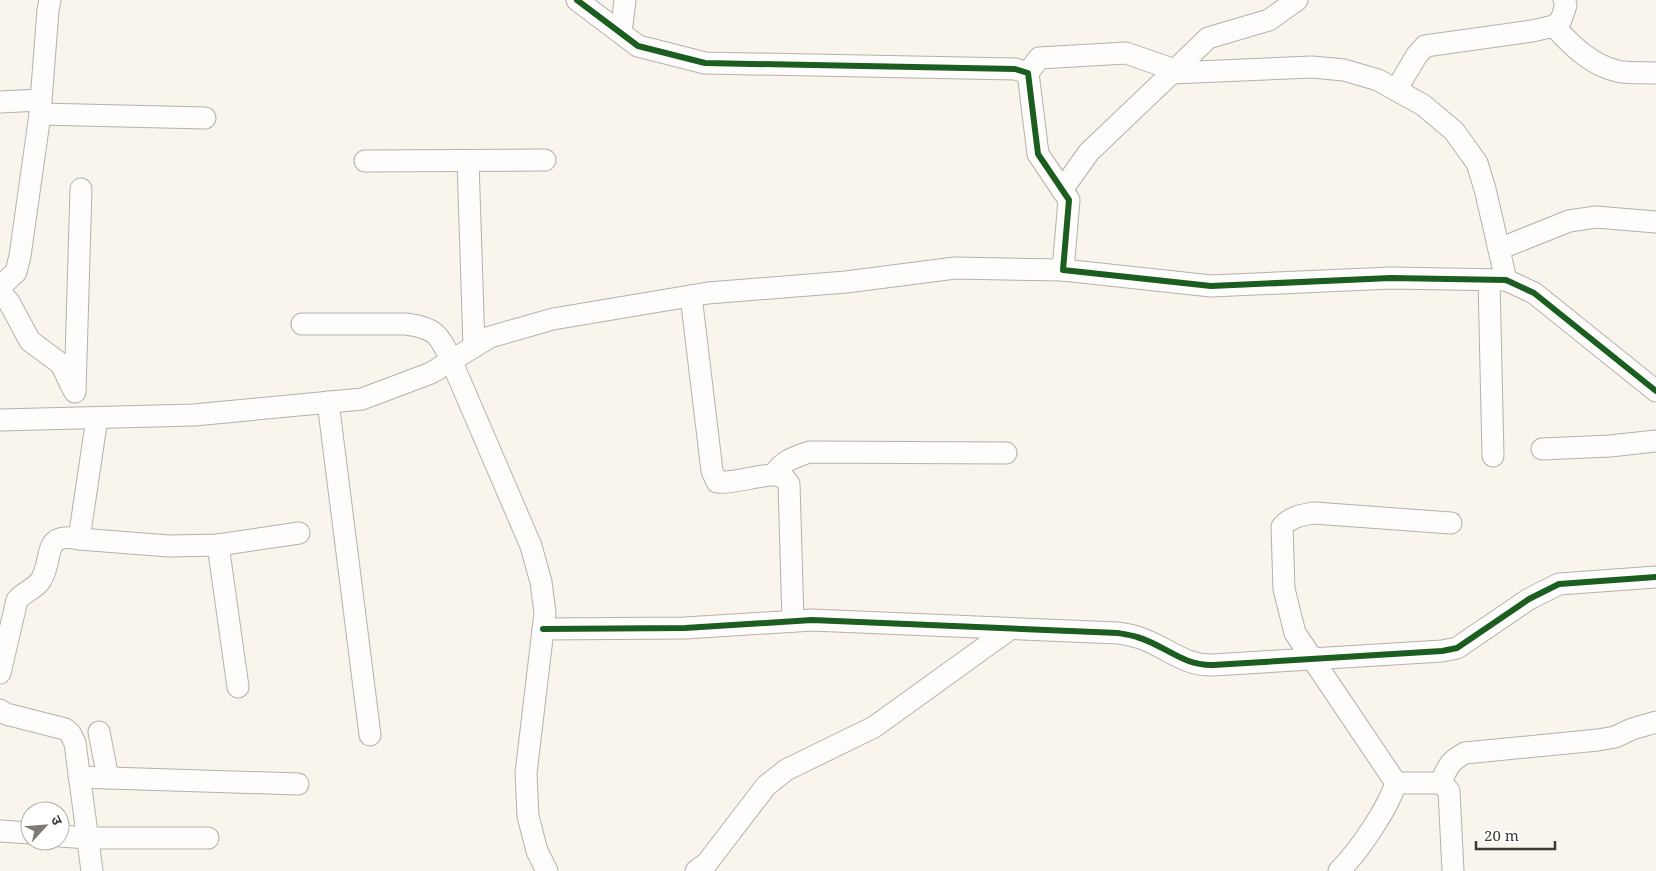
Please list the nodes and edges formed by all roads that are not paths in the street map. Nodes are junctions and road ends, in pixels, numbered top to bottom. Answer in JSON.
{"nodes":[{"id":1,"x":50,"y":0,"type":"edge"},
{"id":2,"x":577,"y":0,"type":"edge"},
{"id":3,"x":625,"y":0,"type":"edge"},
{"id":4,"x":1297,"y":0,"type":"edge"},
{"id":5,"x":1564,"y":0,"type":"edge"},
{"id":6,"x":1554,"y":26,"type":"junction"},
{"id":7,"x":621,"y":33,"type":"junction"},
{"id":8,"x":1174,"y":72,"type":"junction"},
{"id":9,"x":1028,"y":73,"type":"junction"},
{"id":10,"x":1656,"y":73,"type":"edge"},
{"id":11,"x":1396,"y":90,"type":"junction"},
{"id":12,"x":0,"y":102,"type":"edge"},
{"id":13,"x":41,"y":107,"type":"junction"},
{"id":14,"x":205,"y":118,"type":"dead end"},
{"id":15,"x":545,"y":160,"type":"dead end"},
{"id":16,"x":365,"y":161,"type":"dead end"},
{"id":17,"x":468,"y":161,"type":"junction"},
{"id":18,"x":81,"y":189,"type":"dead end"},
{"id":19,"x":1062,"y":190,"type":"junction"},
{"id":20,"x":1656,"y":222,"type":"edge"},
{"id":21,"x":1499,"y":250,"type":"junction"},
{"id":22,"x":1063,"y":270,"type":"junction"},
{"id":23,"x":1498,"y":280,"type":"junction"},
{"id":24,"x":0,"y":286,"type":"edge"},
{"id":25,"x":0,"y":292,"type":"edge"},
{"id":26,"x":691,"y":296,"type":"junction"},
{"id":27,"x":302,"y":324,"type":"dead end"},
{"id":28,"x":474,"y":347,"type":"junction"},
{"id":29,"x":451,"y":360,"type":"junction"},
{"id":30,"x":1656,"y":391,"type":"edge"},
{"id":31,"x":75,"y":392,"type":"junction"},
{"id":32,"x":328,"y":402,"type":"junction"},
{"id":33,"x":92,"y":418,"type":"junction"},
{"id":34,"x":0,"y":420,"type":"edge"},
{"id":35,"x":1656,"y":441,"type":"edge"},
{"id":36,"x":1542,"y":450,"type":"dead end"},
{"id":37,"x":1006,"y":453,"type":"dead end"},
{"id":38,"x":1493,"y":456,"type":"dead end"},
{"id":39,"x":774,"y":474,"type":"junction"},
{"id":40,"x":1451,"y":523,"type":"dead end"},
{"id":41,"x":299,"y":533,"type":"dead end"},
{"id":42,"x":79,"y":539,"type":"junction"},
{"id":43,"x":218,"y":545,"type":"junction"},
{"id":44,"x":1656,"y":577,"type":"edge"},
{"id":45,"x":793,"y":621,"type":"junction"},
{"id":46,"x":543,"y":629,"type":"junction"},
{"id":47,"x":1010,"y":629,"type":"junction"},
{"id":48,"x":1311,"y":658,"type":"junction"},
{"id":49,"x":0,"y":673,"type":"edge"},
{"id":50,"x":238,"y":687,"type":"dead end"},
{"id":51,"x":2,"y":713,"type":"edge"},
{"id":52,"x":1656,"y":722,"type":"edge"},
{"id":53,"x":99,"y":732,"type":"dead end"},
{"id":54,"x":370,"y":735,"type":"dead end"},
{"id":55,"x":79,"y":777,"type":"junction"},
{"id":56,"x":108,"y":778,"type":"junction"},
{"id":57,"x":1441,"y":783,"type":"junction"},
{"id":58,"x":298,"y":784,"type":"dead end"},
{"id":59,"x":1396,"y":784,"type":"junction"},
{"id":60,"x":0,"y":831,"type":"edge"},
{"id":61,"x":20,"y":832,"type":"edge"},
{"id":62,"x":70,"y":837,"type":"edge"},
{"id":63,"x":88,"y":838,"type":"junction"},
{"id":64,"x":208,"y":838,"type":"dead end"},
{"id":65,"x":92,"y":871,"type":"edge"},
{"id":66,"x":547,"y":871,"type":"edge"},
{"id":67,"x":696,"y":871,"type":"edge"},
{"id":68,"x":1339,"y":871,"type":"edge"},
{"id":69,"x":1453,"y":871,"type":"edge"}],
"edges":[{"from":1,"to":13,"type":"street"},
{"from":2,"to":7,"type":"street"},
{"from":3,"to":7,"type":"street"},
{"from":4,"to":8,"type":"street"},
{"from":5,"to":6,"type":"street"},
{"from":6,"to":10,"type":"street"},
{"from":6,"to":11,"type":"street"},
{"from":7,"to":9,"type":"street"},
{"from":8,"to":9,"type":"street"},
{"from":8,"to":11,"type":"street"},
{"from":8,"to":19,"type":"street"},
{"from":9,"to":19,"type":"street"},
{"from":11,"to":21,"type":"street"},
{"from":12,"to":13,"type":"street"},
{"from":13,"to":14,"type":"street"},
{"from":13,"to":24,"type":"street"},
{"from":15,"to":17,"type":"street"},
{"from":16,"to":17,"type":"street"},
{"from":17,"to":28,"type":"street"},
{"from":18,"to":31,"type":"street"},
{"from":19,"to":22,"type":"street"},
{"from":20,"to":21,"type":"street"},
{"from":21,"to":23,"type":"street"},
{"from":22,"to":23,"type":"street"},
{"from":22,"to":26,"type":"street"},
{"from":23,"to":30,"type":"street"},
{"from":23,"to":38,"type":"street"},
{"from":25,"to":31,"type":"street"},
{"from":26,"to":28,"type":"street"},
{"from":26,"to":39,"type":"street"},
{"from":27,"to":29,"type":"street"},
{"from":28,"to":29,"type":"street"},
{"from":29,"to":32,"type":"street"},
{"from":29,"to":46,"type":"street"},
{"from":31,"to":33,"type":"street"},
{"from":32,"to":33,"type":"street"},
{"from":32,"to":54,"type":"street"},
{"from":33,"to":34,"type":"street"},
{"from":33,"to":42,"type":"street"},
{"from":35,"to":36,"type":"street"},
{"from":37,"to":39,"type":"street"},
{"from":39,"to":45,"type":"street"},
{"from":40,"to":48,"type":"street"},
{"from":41,"to":43,"type":"street"},
{"from":42,"to":43,"type":"street"},
{"from":42,"to":49,"type":"street"},
{"from":43,"to":50,"type":"street"},
{"from":44,"to":48,"type":"street"},
{"from":45,"to":46,"type":"street"},
{"from":45,"to":47,"type":"street"},
{"from":46,"to":66,"type":"street"},
{"from":47,"to":48,"type":"street"},
{"from":47,"to":67,"type":"street"},
{"from":48,"to":59,"type":"street"},
{"from":51,"to":55,"type":"street"},
{"from":52,"to":57,"type":"street"},
{"from":53,"to":56,"type":"street"},
{"from":55,"to":56,"type":"street"},
{"from":55,"to":63,"type":"street"},
{"from":56,"to":58,"type":"street"},
{"from":57,"to":59,"type":"street"},
{"from":57,"to":69,"type":"street"},
{"from":59,"to":68,"type":"street"},
{"from":60,"to":61,"type":"street"},
{"from":62,"to":63,"type":"street"},
{"from":63,"to":64,"type":"street"},
{"from":63,"to":65,"type":"street"}]}
